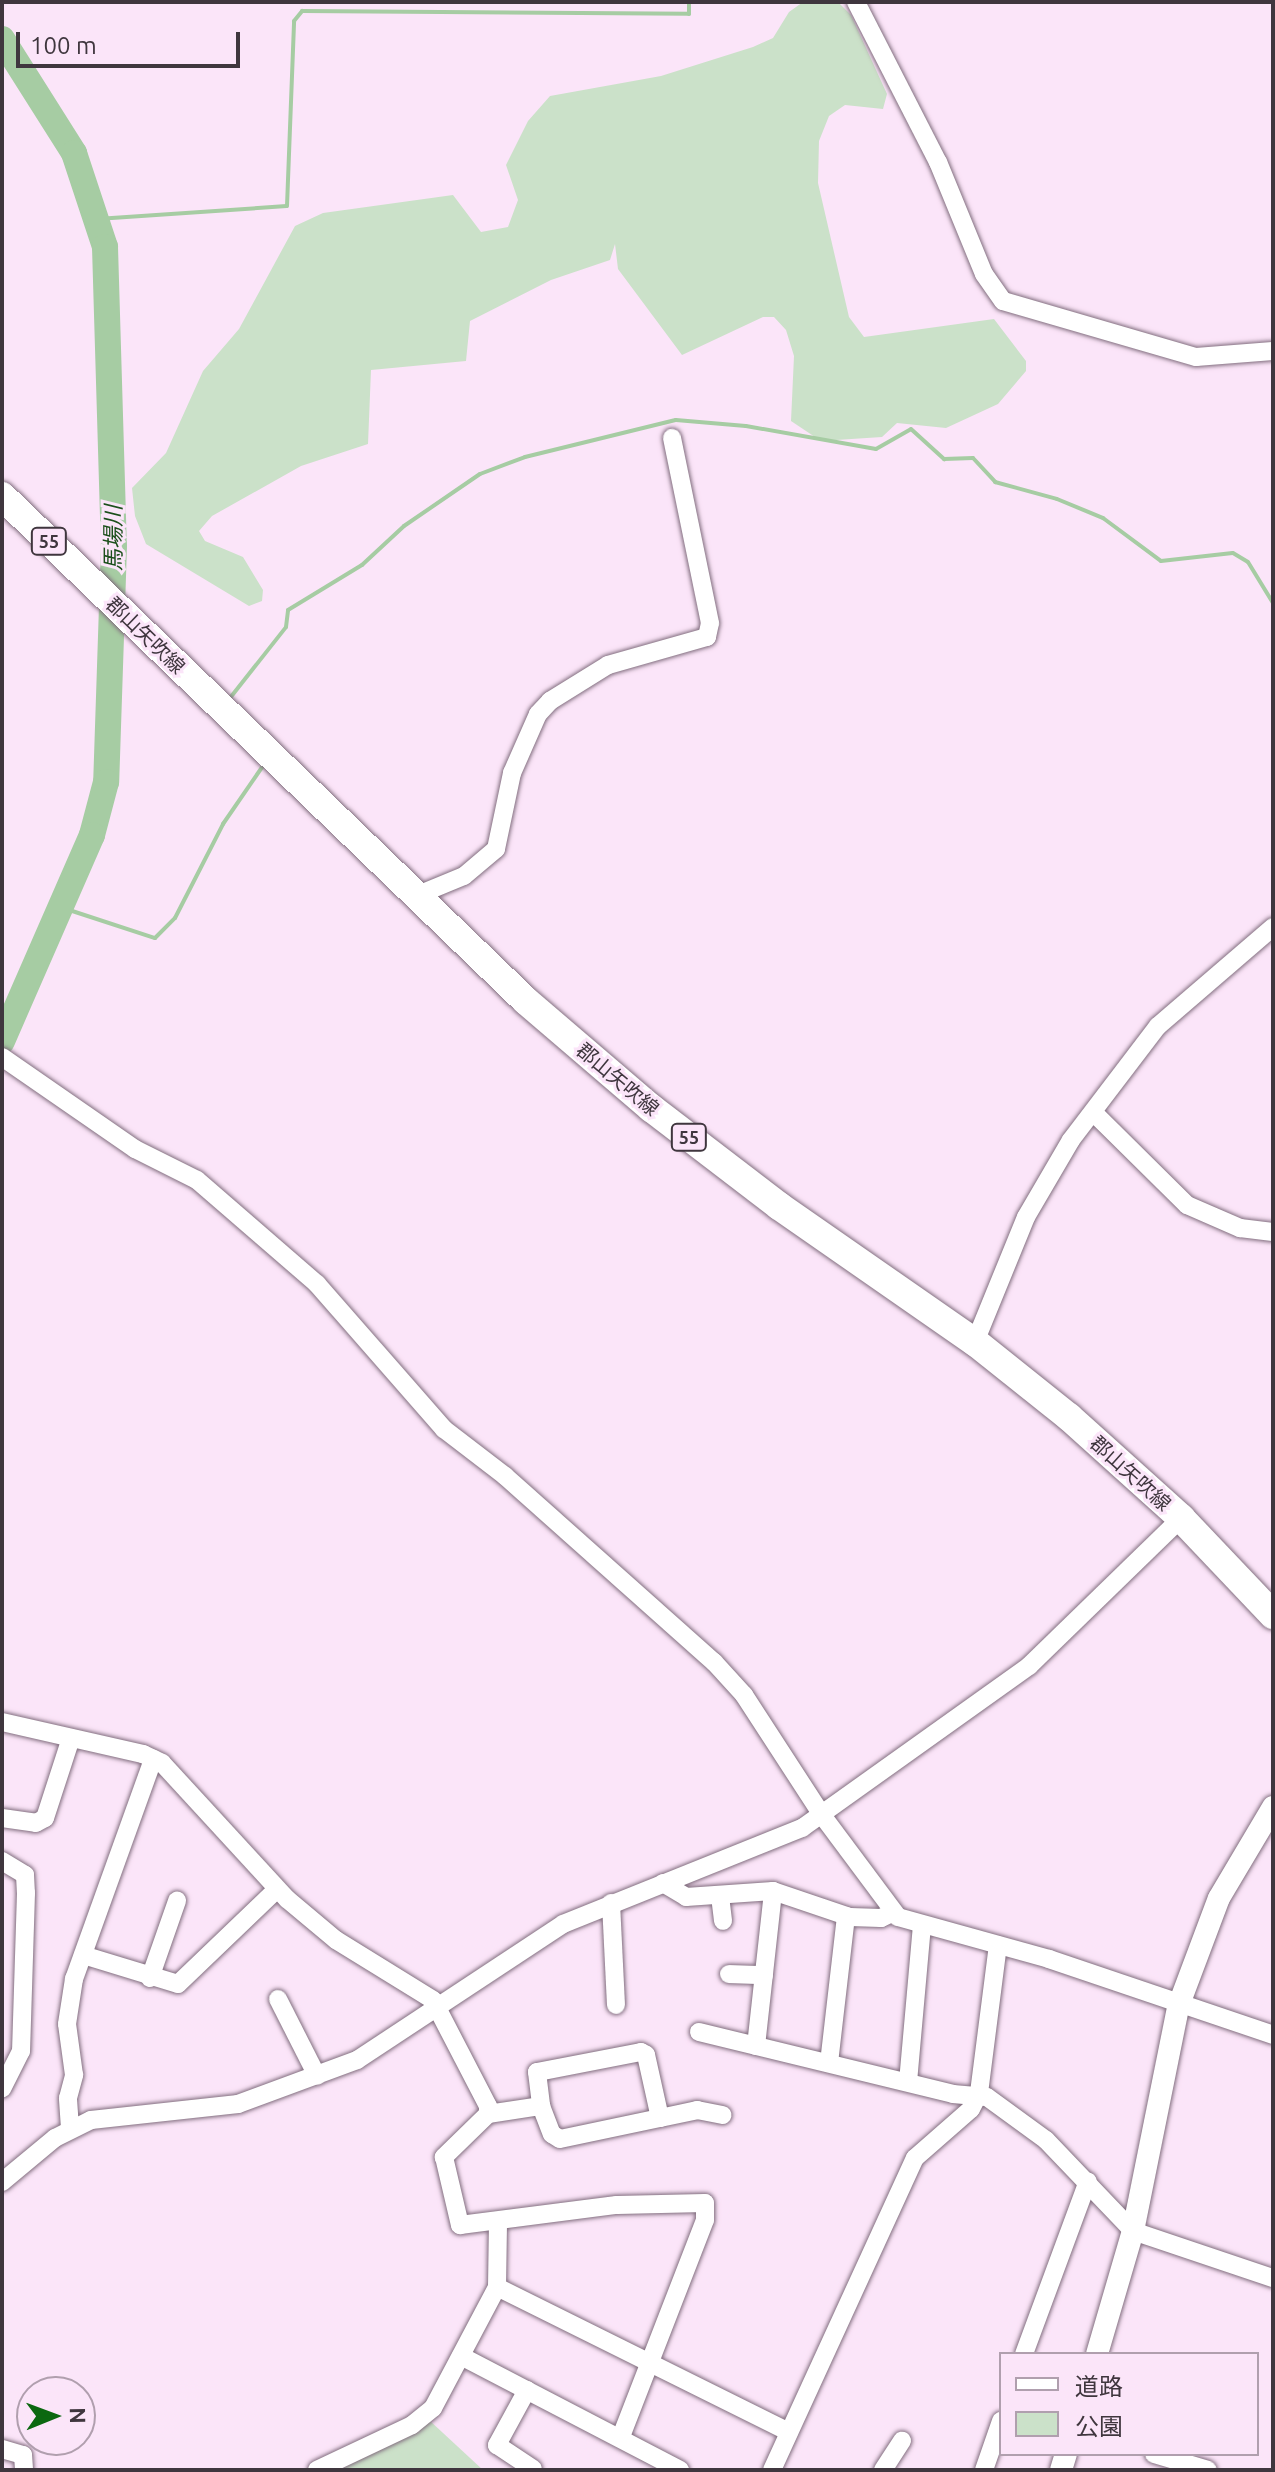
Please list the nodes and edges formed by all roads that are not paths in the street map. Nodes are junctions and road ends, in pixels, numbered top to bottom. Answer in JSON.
{"nodes":[{"id":1,"x":856,"y":2,"type":"edge"},
{"id":2,"x":1273,"y":351,"type":"edge"},
{"id":3,"x":672,"y":438,"type":"dead end"},
{"id":4,"x":2,"y":496,"type":"edge"},
{"id":5,"x":413,"y":897,"type":"junction"},
{"id":6,"x":1273,"y":927,"type":"edge"},
{"id":7,"x":4,"y":1058,"type":"edge"},
{"id":8,"x":1094,"y":1113,"type":"junction"},
{"id":9,"x":1273,"y":1232,"type":"edge"},
{"id":10,"x":975,"y":1342,"type":"junction"},
{"id":11,"x":1181,"y":1518,"type":"junction"},
{"id":12,"x":1273,"y":1615,"type":"edge"},
{"id":13,"x":2,"y":1722,"type":"edge"},
{"id":14,"x":71,"y":1738,"type":"junction"},
{"id":15,"x":153,"y":1759,"type":"junction"},
{"id":16,"x":1273,"y":1807,"type":"edge"},
{"id":17,"x":822,"y":1815,"type":"junction"},
{"id":18,"x":2,"y":1818,"type":"edge"},
{"id":19,"x":2,"y":1861,"type":"edge"},
{"id":20,"x":663,"y":1883,"type":"junction"},
{"id":21,"x":277,"y":1889,"type":"junction"},
{"id":22,"x":773,"y":1891,"type":"junction"},
{"id":23,"x":720,"y":1896,"type":"junction"},
{"id":24,"x":177,"y":1901,"type":"dead end"},
{"id":25,"x":611,"y":1903,"type":"junction"},
{"id":26,"x":894,"y":1912,"type":"junction"},
{"id":27,"x":846,"y":1916,"type":"junction"},
{"id":28,"x":723,"y":1921,"type":"dead end"},
{"id":29,"x":922,"y":1925,"type":"junction"},
{"id":30,"x":998,"y":1945,"type":"junction"},
{"id":31,"x":83,"y":1955,"type":"junction"},
{"id":32,"x":729,"y":1974,"type":"dead end"},
{"id":33,"x":764,"y":1975,"type":"junction"},
{"id":34,"x":150,"y":1978,"type":"junction"},
{"id":35,"x":278,"y":1999,"type":"dead end"},
{"id":36,"x":616,"y":2005,"type":"dead end"},
{"id":37,"x":438,"y":2007,"type":"junction"},
{"id":38,"x":1178,"y":2007,"type":"junction"},
{"id":39,"x":699,"y":2032,"type":"dead end"},
{"id":40,"x":1273,"y":2035,"type":"edge"},
{"id":41,"x":756,"y":2046,"type":"junction"},
{"id":42,"x":829,"y":2063,"type":"junction"},
{"id":43,"x":317,"y":2076,"type":"junction"},
{"id":44,"x":908,"y":2082,"type":"junction"},
{"id":45,"x":2,"y":2089,"type":"edge"},
{"id":46,"x":979,"y":2093,"type":"junction"},
{"id":47,"x":541,"y":2106,"type":"junction"},
{"id":48,"x":488,"y":2114,"type":"junction"},
{"id":49,"x":723,"y":2115,"type":"dead end"},
{"id":50,"x":660,"y":2118,"type":"junction"},
{"id":51,"x":70,"y":2128,"type":"junction"},
{"id":52,"x":1088,"y":2181,"type":"junction"},
{"id":53,"x":2,"y":2182,"type":"edge"},
{"id":54,"x":498,"y":2222,"type":"junction"},
{"id":55,"x":1133,"y":2231,"type":"junction"},
{"id":56,"x":1273,"y":2278,"type":"edge"},
{"id":57,"x":497,"y":2287,"type":"junction"},
{"id":58,"x":1025,"y":2352,"type":"edge"},
{"id":59,"x":1098,"y":2352,"type":"edge"},
{"id":60,"x":461,"y":2356,"type":"junction"},
{"id":61,"x":649,"y":2361,"type":"junction"},
{"id":62,"x":527,"y":2390,"type":"junction"},
{"id":63,"x":999,"y":2427,"type":"edge"},
{"id":64,"x":789,"y":2432,"type":"junction"},
{"id":65,"x":621,"y":2437,"type":"junction"},
{"id":66,"x":902,"y":2441,"type":"dead end"},
{"id":67,"x":2,"y":2449,"type":"edge"},
{"id":68,"x":1161,"y":2456,"type":"edge"},
{"id":69,"x":533,"y":2469,"type":"edge"},
{"id":70,"x":24,"y":2470,"type":"edge"},
{"id":71,"x":317,"y":2470,"type":"edge"},
{"id":72,"x":680,"y":2470,"type":"edge"},
{"id":73,"x":772,"y":2470,"type":"edge"},
{"id":74,"x":883,"y":2470,"type":"edge"},
{"id":75,"x":984,"y":2470,"type":"edge"},
{"id":76,"x":1208,"y":2470,"type":"edge"}],
"edges":[{"from":1,"to":2,"type":"street"},
{"from":3,"to":5,"type":"street"},
{"from":4,"to":5,"type":"main road","name":"郡山矢吹線","number":"55"},
{"from":5,"to":10,"type":"main road","name":"郡山矢吹線","number":"55"},
{"from":6,"to":8,"type":"street"},
{"from":7,"to":17,"type":"street"},
{"from":8,"to":9,"type":"street"},
{"from":8,"to":10,"type":"street"},
{"from":10,"to":11,"type":"main road","name":"郡山矢吹線","number":"55"},
{"from":11,"to":12,"type":"main road","name":"郡山矢吹線","number":"55"},
{"from":11,"to":17,"type":"street"},
{"from":13,"to":14,"type":"street"},
{"from":14,"to":15,"type":"street"},
{"from":14,"to":18,"type":"street"},
{"from":15,"to":21,"type":"street"},
{"from":15,"to":31,"type":"street"},
{"from":16,"to":38,"type":"street"},
{"from":17,"to":20,"type":"street"},
{"from":17,"to":26,"type":"street"},
{"from":19,"to":45,"type":"street"},
{"from":20,"to":23,"type":"street"},
{"from":20,"to":25,"type":"street"},
{"from":21,"to":34,"type":"street"},
{"from":21,"to":37,"type":"street"},
{"from":22,"to":23,"type":"street"},
{"from":22,"to":27,"type":"street"},
{"from":22,"to":33,"type":"street"},
{"from":23,"to":28,"type":"street"},
{"from":24,"to":34,"type":"street"},
{"from":25,"to":36,"type":"street"},
{"from":25,"to":37,"type":"street"},
{"from":26,"to":27,"type":"street"},
{"from":26,"to":29,"type":"street"},
{"from":27,"to":42,"type":"street"},
{"from":29,"to":30,"type":"street"},
{"from":29,"to":44,"type":"street"},
{"from":30,"to":38,"type":"street"},
{"from":30,"to":46,"type":"street"},
{"from":31,"to":34,"type":"street"},
{"from":31,"to":51,"type":"street"},
{"from":32,"to":33,"type":"street"},
{"from":33,"to":41,"type":"street"},
{"from":35,"to":43,"type":"street"},
{"from":37,"to":43,"type":"street"},
{"from":37,"to":48,"type":"street"},
{"from":38,"to":40,"type":"street"},
{"from":38,"to":55,"type":"street"},
{"from":39,"to":41,"type":"street"},
{"from":41,"to":42,"type":"street"},
{"from":42,"to":44,"type":"street"},
{"from":43,"to":51,"type":"street"},
{"from":44,"to":46,"type":"street"},
{"from":46,"to":52,"type":"street"},
{"from":46,"to":64,"type":"street"},
{"from":47,"to":48,"type":"street"},
{"from":47,"to":50,"type":"street"},
{"from":47,"to":50,"type":"street"},
{"from":48,"to":54,"type":"street"},
{"from":49,"to":50,"type":"street"},
{"from":51,"to":53,"type":"street"},
{"from":52,"to":55,"type":"street"},
{"from":52,"to":58,"type":"street"},
{"from":54,"to":57,"type":"street"},
{"from":54,"to":61,"type":"street"},
{"from":55,"to":56,"type":"street"},
{"from":55,"to":59,"type":"street"},
{"from":57,"to":60,"type":"street"},
{"from":57,"to":61,"type":"street"},
{"from":60,"to":62,"type":"street"},
{"from":60,"to":71,"type":"street"},
{"from":61,"to":64,"type":"street"},
{"from":61,"to":65,"type":"street"},
{"from":62,"to":65,"type":"street"},
{"from":62,"to":69,"type":"street"},
{"from":63,"to":75,"type":"street"},
{"from":64,"to":73,"type":"street"},
{"from":65,"to":72,"type":"street"},
{"from":66,"to":74,"type":"street"},
{"from":67,"to":70,"type":"street"},
{"from":68,"to":76,"type":"street"}]}
